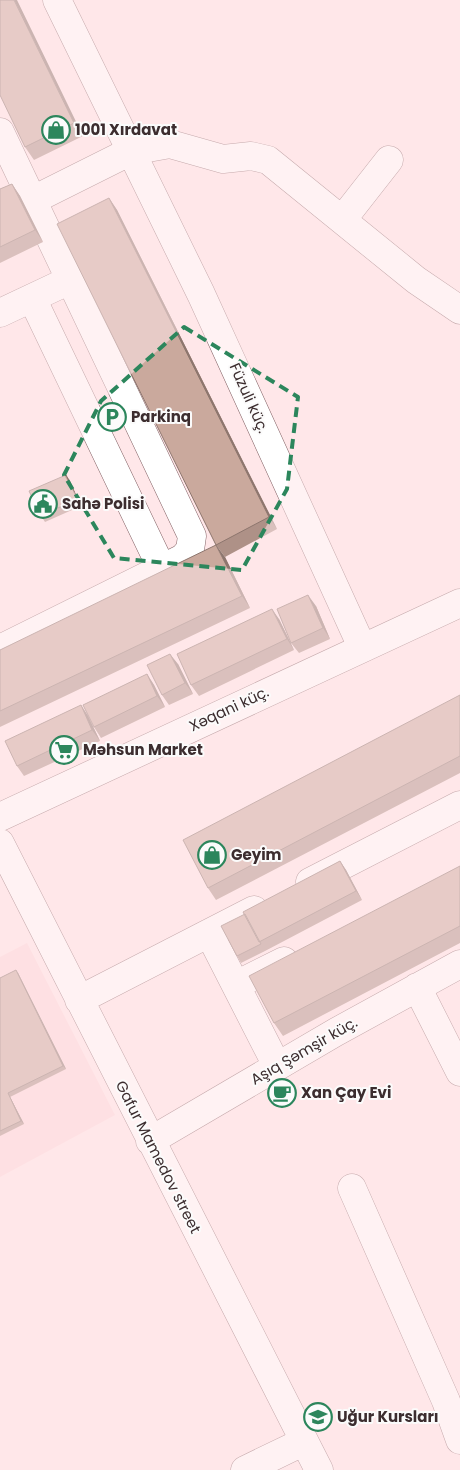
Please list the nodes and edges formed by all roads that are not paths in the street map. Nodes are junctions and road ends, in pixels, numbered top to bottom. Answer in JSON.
{"nodes":[{"id":1,"x":57,"y":0,"type":"edge"},
{"id":2,"x":0,"y":132,"type":"edge"},
{"id":3,"x":131,"y":151,"type":"junction"},
{"id":4,"x":389,"y":160,"type":"dead end"},
{"id":5,"x":9,"y":173,"type":"edge"},
{"id":6,"x":33,"y":200,"type":"junction"},
{"id":7,"x":342,"y":220,"type":"junction"},
{"id":8,"x":70,"y":280,"type":"junction"},
{"id":9,"x":32,"y":298,"type":"junction"},
{"id":10,"x":460,"y":310,"type":"edge"},
{"id":11,"x":0,"y":314,"type":"edge"},
{"id":12,"x":162,"y":569,"type":"junction"},
{"id":13,"x":460,"y":603,"type":"edge"},
{"id":14,"x":362,"y":647,"type":"junction"},
{"id":15,"x":0,"y":649,"type":"edge"},
{"id":16,"x":460,"y":805,"type":"edge"},
{"id":17,"x":0,"y":816,"type":"edge"},
{"id":18,"x":0,"y":843,"type":"edge"},
{"id":19,"x":210,"y":933,"type":"junction"},
{"id":20,"x":305,"y":950,"type":"edge"},
{"id":21,"x":460,"y":964,"type":"edge"},
{"id":22,"x":236,"y":985,"type":"junction"},
{"id":23,"x":416,"y":987,"type":"junction"},
{"id":24,"x":79,"y":1000,"type":"junction"},
{"id":25,"x":277,"y":1066,"type":"junction"},
{"id":26,"x":460,"y":1072,"type":"edge"},
{"id":27,"x":150,"y":1141,"type":"junction"},
{"id":28,"x":352,"y":1188,"type":"dead end"},
{"id":29,"x":460,"y":1440,"type":"edge"},
{"id":30,"x":303,"y":1442,"type":"junction"},
{"id":31,"x":245,"y":1470,"type":"edge"},
{"id":32,"x":319,"y":1470,"type":"edge"}],
"edges":[{"from":1,"to":3,"type":"street","name":"Füzuli küç."},
{"from":2,"to":5,"type":"street"},
{"from":3,"to":6,"type":"street"},
{"from":3,"to":7,"type":"street"},
{"from":3,"to":14,"type":"street","name":"Füzuli küç."},
{"from":4,"to":7,"type":"street"},
{"from":5,"to":6,"type":"street"},
{"from":6,"to":8,"type":"street"},
{"from":7,"to":10,"type":"street"},
{"from":8,"to":9,"type":"street"},
{"from":8,"to":12,"type":"street"},
{"from":9,"to":11,"type":"street"},
{"from":9,"to":12,"type":"street"},
{"from":12,"to":15,"type":"street"},
{"from":13,"to":14,"type":"street","name":"Xəqani küç."},
{"from":14,"to":17,"type":"street","name":"Xəqani küç."},
{"from":16,"to":19,"type":"street"},
{"from":18,"to":24,"type":"street","name":"Gafur Mamedov street"},
{"from":19,"to":22,"type":"street"},
{"from":19,"to":24,"type":"street"},
{"from":20,"to":22,"type":"street"},
{"from":21,"to":23,"type":"street","name":"Aşıq Şəmşir küç."},
{"from":22,"to":25,"type":"street"},
{"from":23,"to":25,"type":"street","name":"Aşıq Şəmşir küç."},
{"from":23,"to":26,"type":"street"},
{"from":24,"to":27,"type":"street","name":"Gafur Mamedov street"},
{"from":25,"to":27,"type":"street","name":"Aşıq Şəmşir küç."},
{"from":27,"to":30,"type":"street","name":"Gafur Mamedov street"},
{"from":28,"to":29,"type":"street"},
{"from":30,"to":31,"type":"street"},
{"from":30,"to":32,"type":"street","name":"Gafur Mamedov street"}]}
